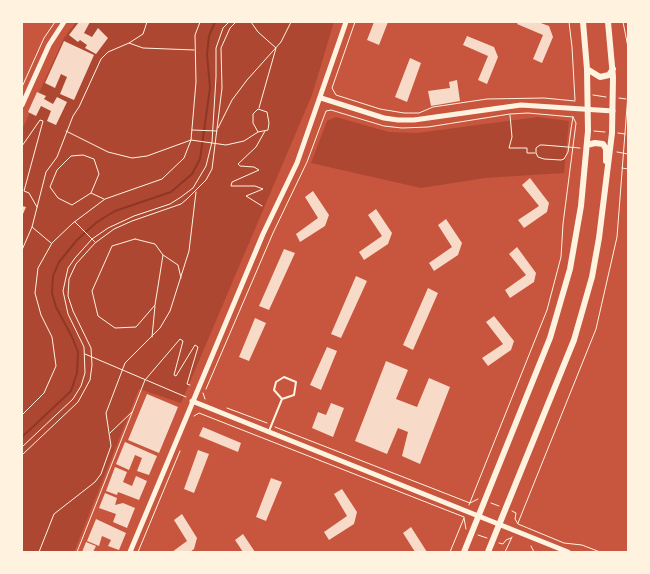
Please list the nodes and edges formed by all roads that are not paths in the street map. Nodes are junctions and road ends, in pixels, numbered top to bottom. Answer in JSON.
{"nodes":[{"id":1,"x":64,"y":22,"type":"edge"},
{"id":2,"x":346,"y":22,"type":"edge"},
{"id":3,"x":583,"y":22,"type":"edge"},
{"id":4,"x":608,"y":22,"type":"edge"},
{"id":5,"x":613,"y":68,"type":"junction"},
{"id":6,"x":587,"y":69,"type":"junction"},
{"id":7,"x":321,"y":98,"type":"junction"},
{"id":8,"x":22,"y":105,"type":"edge"},
{"id":9,"x":588,"y":110,"type":"junction"},
{"id":10,"x":613,"y":110,"type":"junction"},
{"id":11,"x":587,"y":145,"type":"junction"},
{"id":12,"x":607,"y":181,"type":"junction"},
{"id":13,"x":282,"y":399,"type":"junction"},
{"id":14,"x":192,"y":401,"type":"junction"},
{"id":15,"x":268,"y":432,"type":"junction"},
{"id":16,"x":478,"y":516,"type":"junction"},
{"id":17,"x":500,"y":525,"type":"junction"},
{"id":18,"x":130,"y":552,"type":"edge"},
{"id":19,"x":464,"y":552,"type":"edge"},
{"id":20,"x":488,"y":552,"type":"edge"},
{"id":21,"x":568,"y":552,"type":"edge"}],
"edges":[{"from":1,"to":8,"type":"street"},
{"from":2,"to":7,"type":"street"},
{"from":3,"to":6,"type":"main road"},
{"from":4,"to":5,"type":"main road"},
{"from":5,"to":6,"type":"main road"},
{"from":5,"to":10,"type":"main road"},
{"from":6,"to":9,"type":"main road"},
{"from":7,"to":9,"type":"street"},
{"from":7,"to":14,"type":"street"},
{"from":9,"to":10,"type":"street"},
{"from":9,"to":11,"type":"main road"},
{"from":10,"to":12,"type":"main road"},
{"from":11,"to":12,"type":"main road"},
{"from":11,"to":16,"type":"main road"},
{"from":12,"to":17,"type":"main road"},
{"from":13,"to":13,"type":"lane"},
{"from":13,"to":15,"type":"lane"},
{"from":14,"to":15,"type":"street"},
{"from":14,"to":18,"type":"street"},
{"from":15,"to":16,"type":"street"},
{"from":16,"to":17,"type":"street"},
{"from":16,"to":19,"type":"main road"},
{"from":17,"to":20,"type":"main road"},
{"from":17,"to":21,"type":"street"}]}
